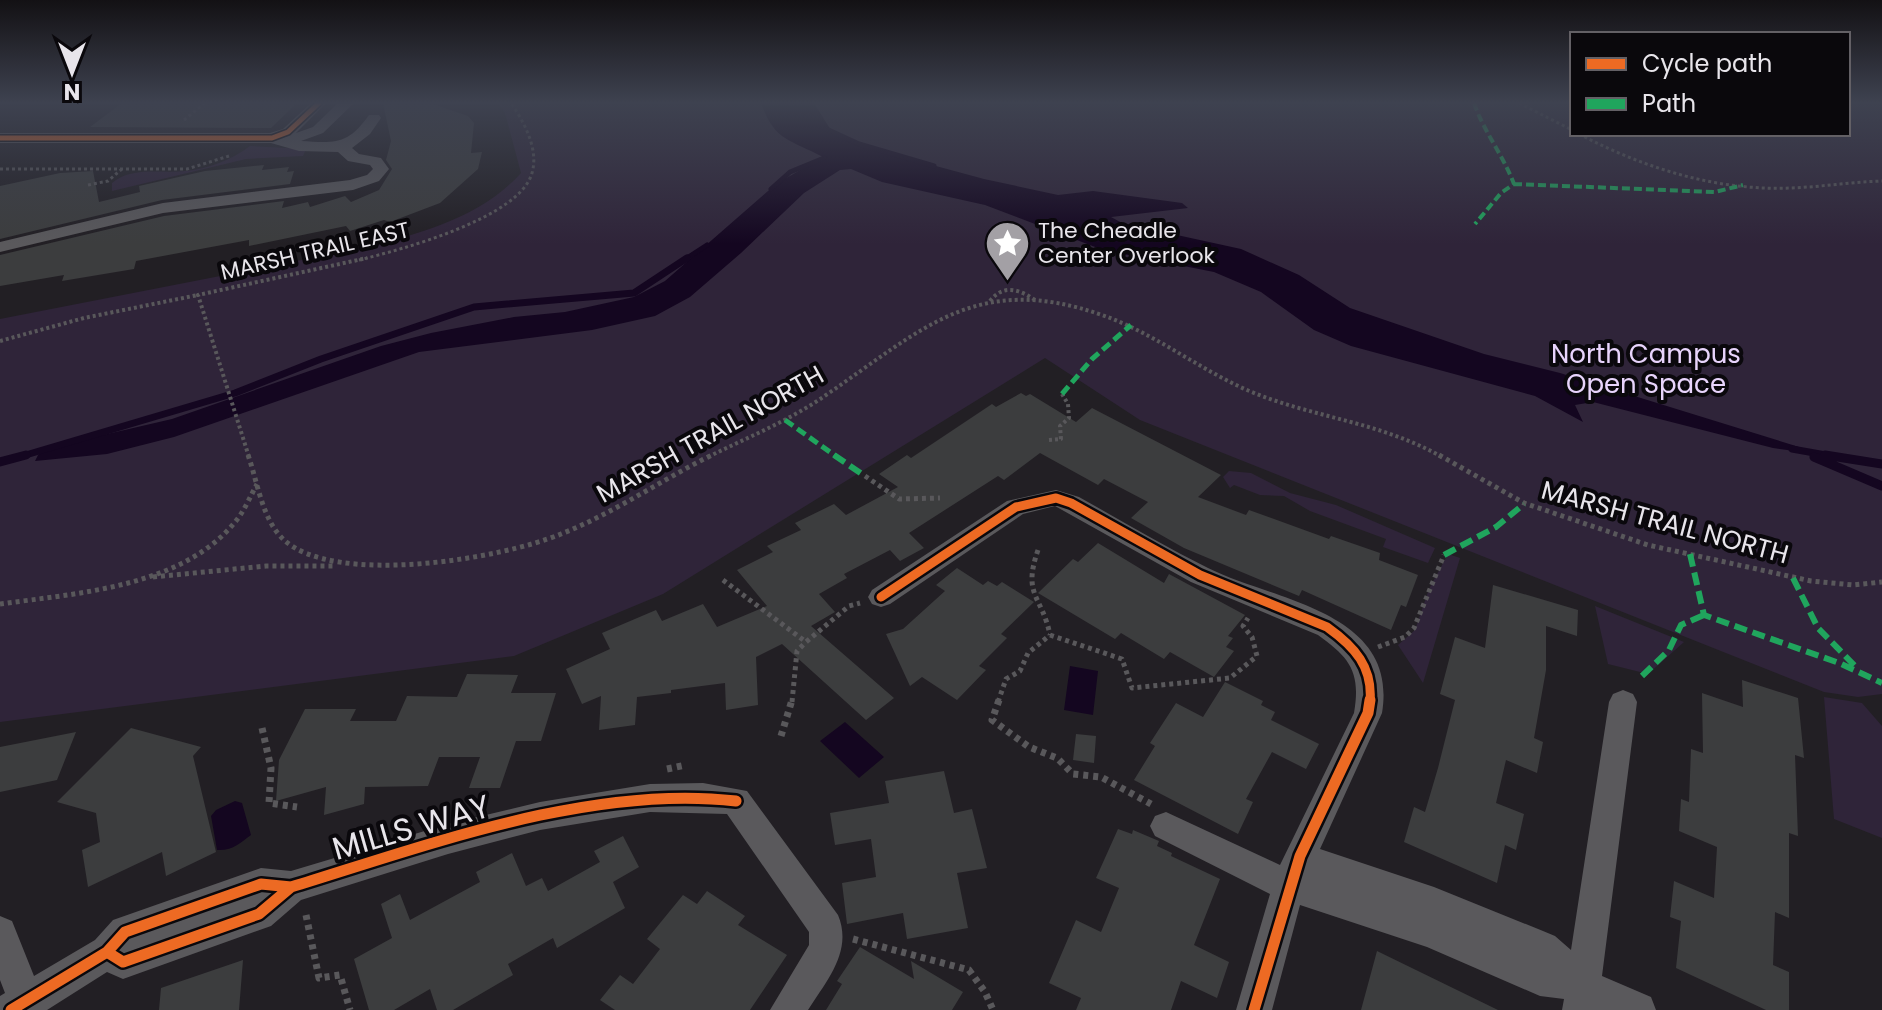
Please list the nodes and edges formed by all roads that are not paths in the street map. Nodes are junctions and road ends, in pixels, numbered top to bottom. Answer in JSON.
{"nodes":[{"id":1,"x":328,"y":150,"type":"edge"},
{"id":2,"x":350,"y":150,"type":"edge"},
{"id":3,"x":348,"y":153,"type":"junction"},
{"id":4,"x":322,"y":189,"type":"junction"},
{"id":5,"x":0,"y":247,"type":"edge"},
{"id":6,"x":881,"y":597,"type":"dead end"},
{"id":7,"x":1623,"y":702,"type":"dead end"},
{"id":8,"x":1160,"y":816,"type":"road end"},
{"id":9,"x":1295,"y":871,"type":"junction"},
{"id":10,"x":0,"y":933,"type":"edge"},
{"id":11,"x":1582,"y":997,"type":"edge"},
{"id":12,"x":22,"y":1007,"type":"edge"},
{"id":13,"x":788,"y":1010,"type":"edge"},
{"id":14,"x":1254,"y":1010,"type":"edge"},
{"id":15,"x":1638,"y":1010,"type":"edge"}],
"edges":[{"from":1,"to":3,"type":"street"},
{"from":2,"to":3,"type":"street"},
{"from":3,"to":4,"type":"street"},
{"from":3,"to":4,"type":"street"},
{"from":4,"to":5,"type":"street"},
{"from":6,"to":9,"type":"street"},
{"from":7,"to":11,"type":"street"},
{"from":8,"to":9,"type":"street"},
{"from":9,"to":11,"type":"street"},
{"from":9,"to":14,"type":"street"},
{"from":10,"to":12,"type":"street"},
{"from":11,"to":15,"type":"street"},
{"from":12,"to":13,"type":"street","name":"MILLS WAY"}]}
